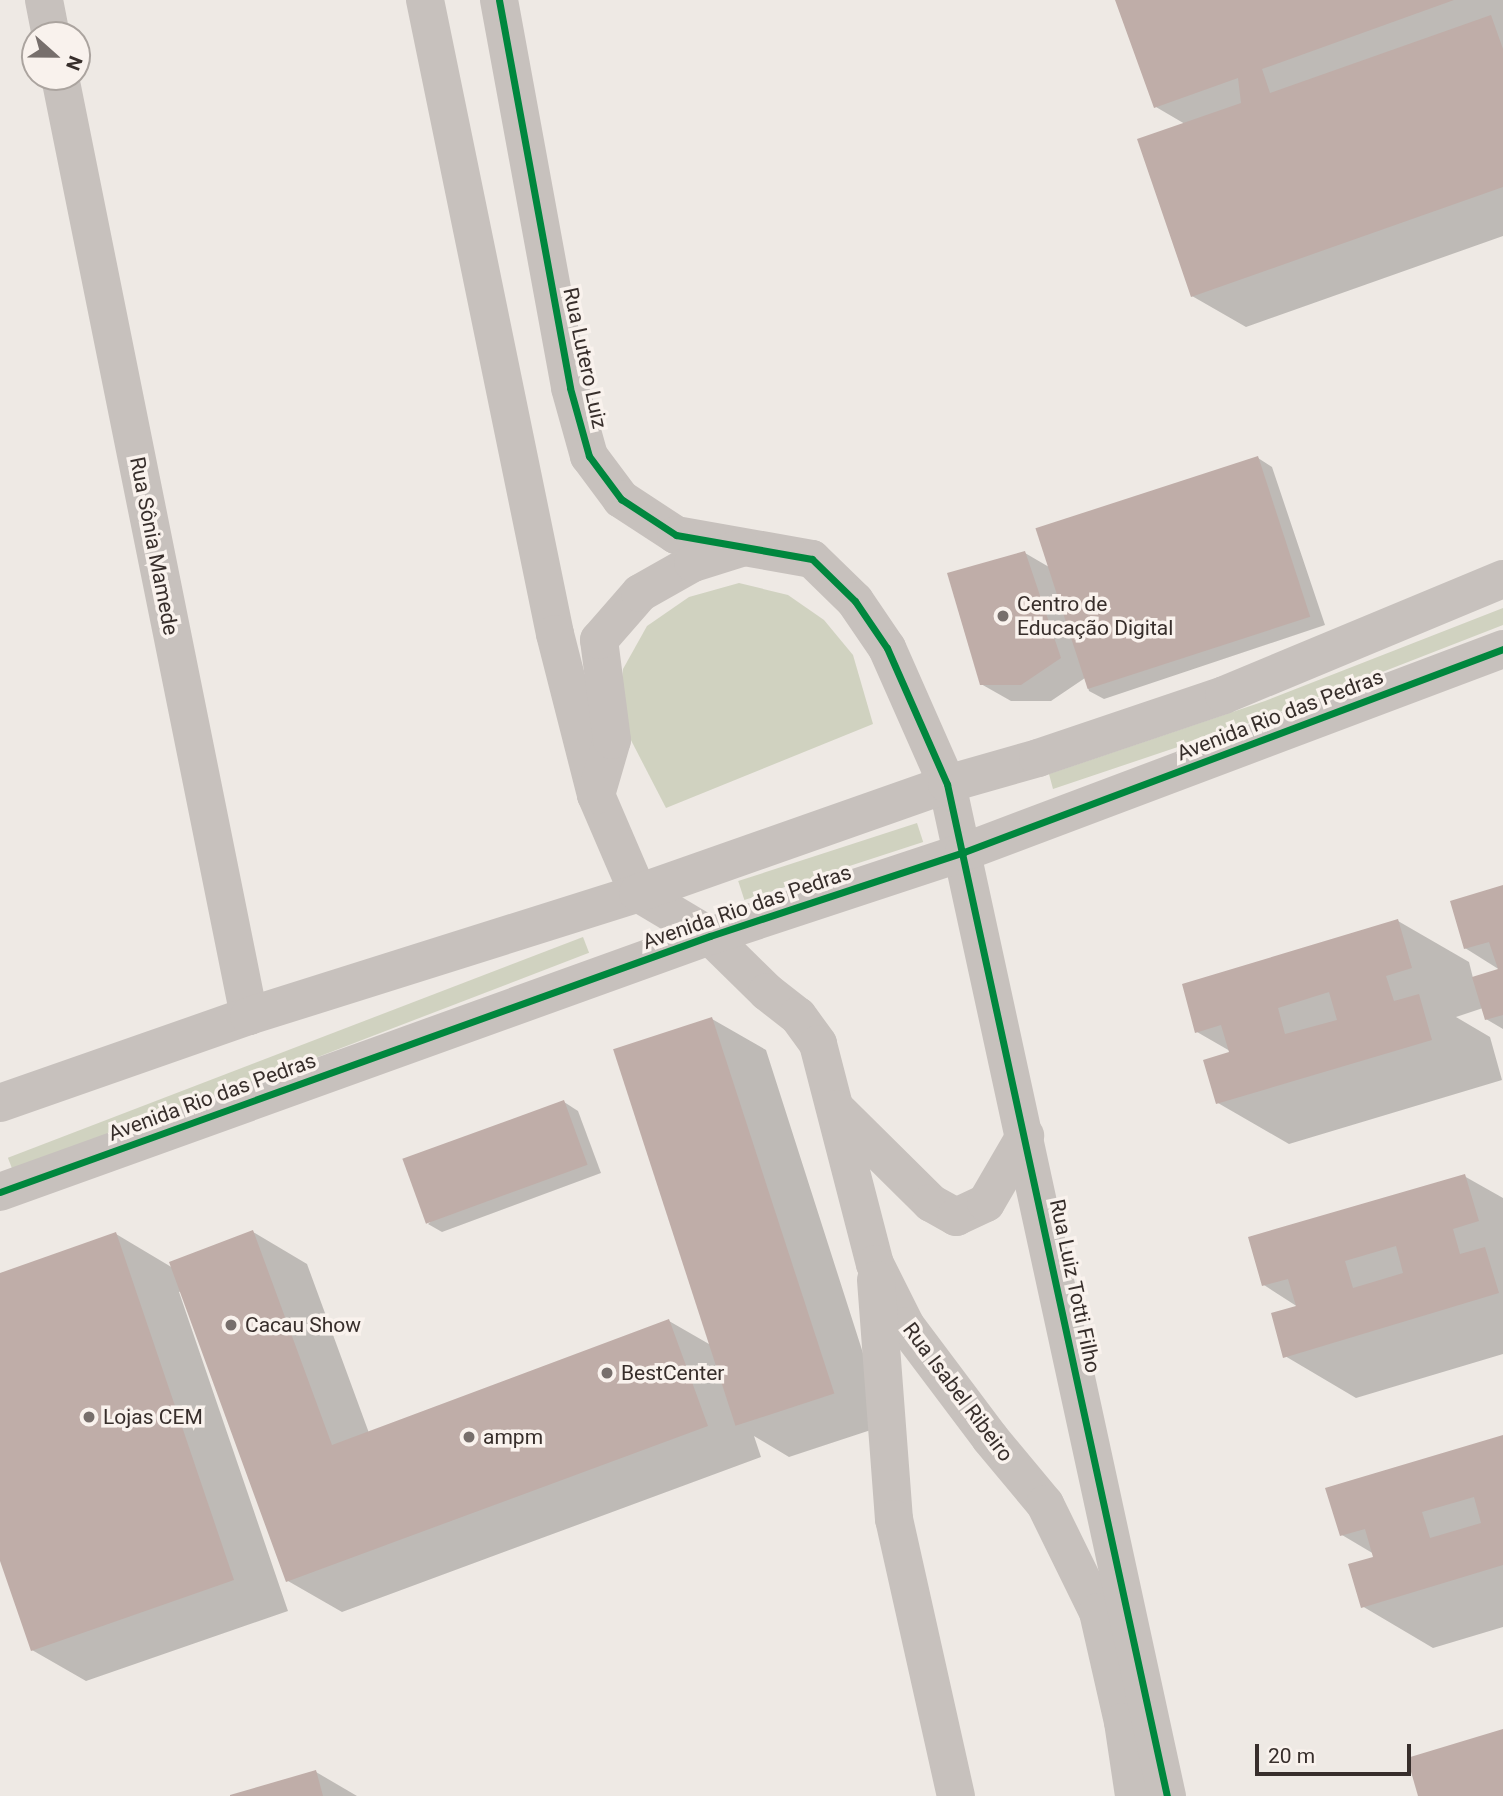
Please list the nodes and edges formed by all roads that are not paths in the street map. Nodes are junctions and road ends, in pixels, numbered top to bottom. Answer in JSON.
{"nodes":[{"id":1,"x":44,"y":0,"type":"edge"},
{"id":2,"x":425,"y":0,"type":"edge"},
{"id":3,"x":499,"y":0,"type":"edge"},
{"id":4,"x":48,"y":21,"type":"edge"},
{"id":5,"x":63,"y":91,"type":"edge"},
{"id":6,"x":746,"y":546,"type":"junction"},
{"id":7,"x":1503,"y":579,"type":"edge"},
{"id":8,"x":1503,"y":649,"type":"edge"},
{"id":9,"x":947,"y":784,"type":"junction"},
{"id":10,"x":596,"y":795,"type":"junction"},
{"id":11,"x":964,"y":852,"type":"junction"},
{"id":12,"x":638,"y":893,"type":"junction"},
{"id":13,"x":710,"y":936,"type":"junction"},
{"id":14,"x":249,"y":1016,"type":"junction"},
{"id":15,"x":0,"y":1103,"type":"edge"},
{"id":16,"x":834,"y":1107,"type":"junction"},
{"id":17,"x":1025,"y":1136,"type":"junction"},
{"id":18,"x":0,"y":1192,"type":"edge"},
{"id":19,"x":875,"y":1264,"type":"junction"},
{"id":20,"x":1151,"y":1795,"type":"edge"},
{"id":21,"x":956,"y":1796,"type":"edge"}],
"edges":[{"from":1,"to":4,"type":"street"},
{"from":2,"to":10,"type":"street"},
{"from":3,"to":6,"type":"street","name":"Rua Lutero Luiz"},
{"from":5,"to":14,"type":"street","name":"Rua Sônia Mamede"},
{"from":6,"to":9,"type":"street","name":"Rua Lutero Luiz"},
{"from":6,"to":10,"type":"street"},
{"from":7,"to":9,"type":"street","name":"Avenida Rio das Pedras"},
{"from":8,"to":11,"type":"street","name":"Avenida Rio das Pedras"},
{"from":9,"to":11,"type":"street","name":"Rua Luiz Totti Filho"},
{"from":9,"to":12,"type":"street","name":"Avenida Rio das Pedras"},
{"from":10,"to":12,"type":"street"},
{"from":11,"to":13,"type":"street","name":"Avenida Rio das Pedras"},
{"from":11,"to":17,"type":"street","name":"Rua Luiz Totti Filho"},
{"from":12,"to":13,"type":"street"},
{"from":12,"to":14,"type":"street","name":"Avenida Rio das Pedras"},
{"from":13,"to":16,"type":"street","name":"Rua Isabel Ribeiro"},
{"from":13,"to":18,"type":"street","name":"Avenida Rio das Pedras"},
{"from":14,"to":15,"type":"street","name":"Avenida Rio das Pedras"},
{"from":16,"to":17,"type":"street"},
{"from":16,"to":19,"type":"street","name":"Rua Isabel Ribeiro"},
{"from":17,"to":20,"type":"street","name":"Rua Luiz Totti Filho"},
{"from":19,"to":20,"type":"street","name":"Rua Isabel Ribeiro"},
{"from":19,"to":21,"type":"street"}]}
